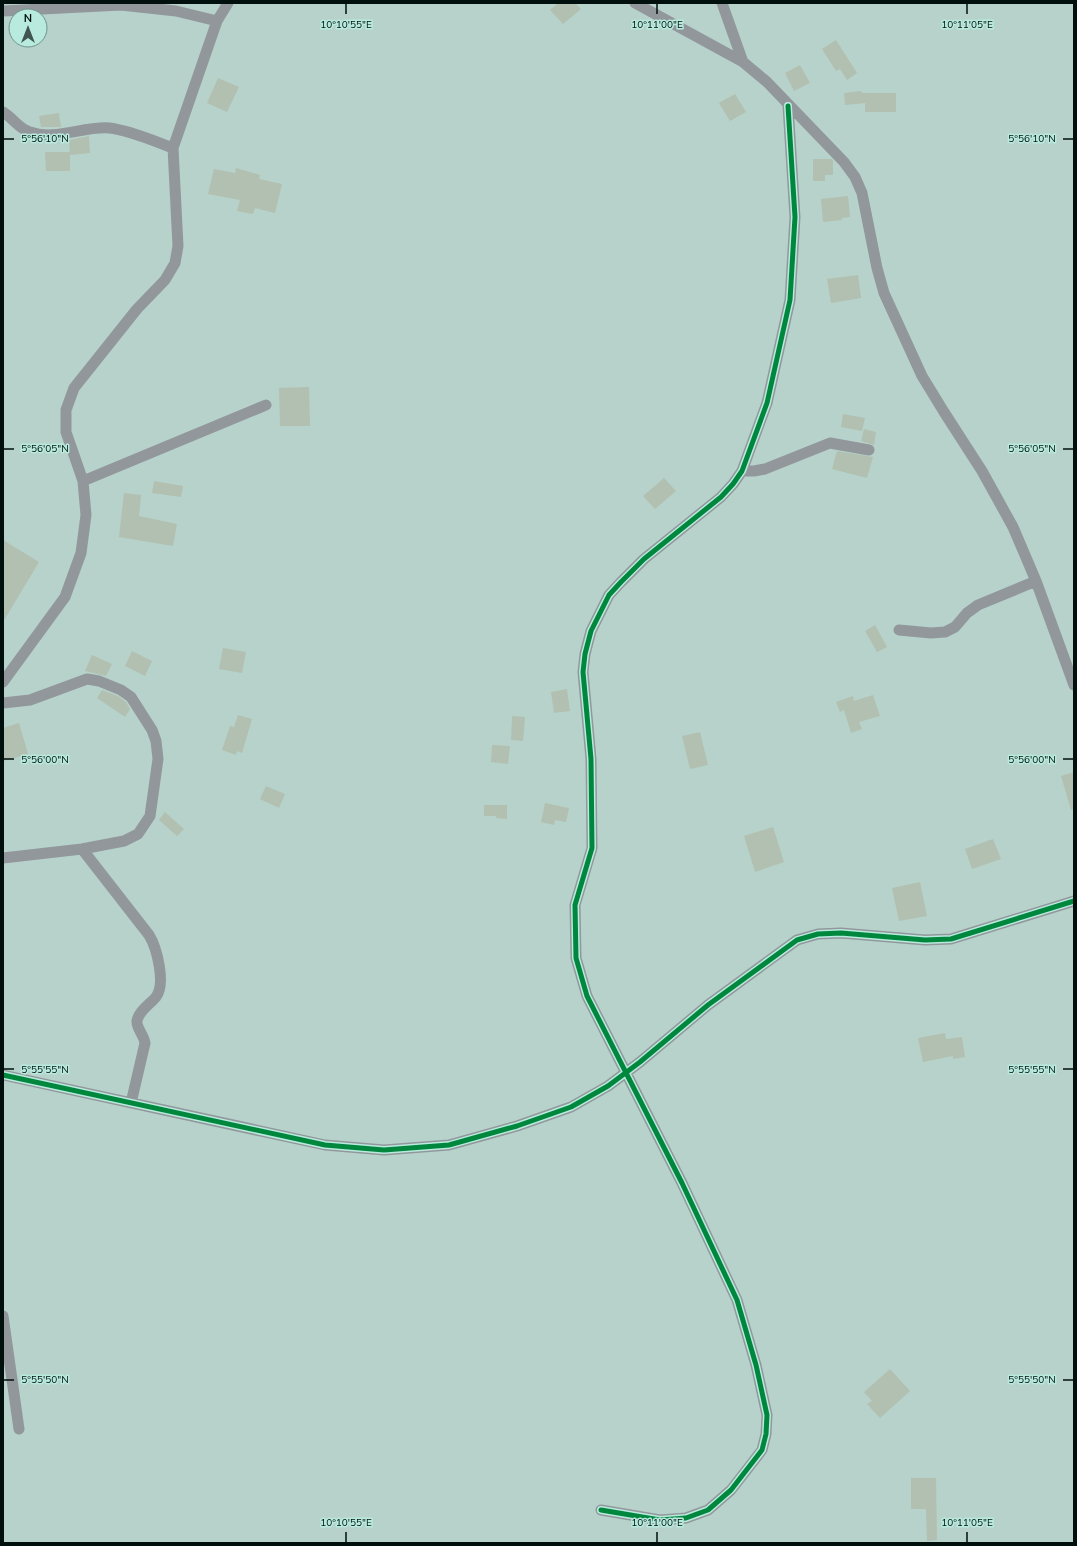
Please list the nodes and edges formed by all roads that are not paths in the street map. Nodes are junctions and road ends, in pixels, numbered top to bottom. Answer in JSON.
{"nodes":[{"id":1,"x":228,"y":3,"type":"edge"},
{"id":2,"x":635,"y":3,"type":"edge"},
{"id":3,"x":722,"y":3,"type":"edge"},
{"id":4,"x":3,"y":11,"type":"edge"},
{"id":5,"x":217,"y":21,"type":"junction"},
{"id":6,"x":743,"y":62,"type":"junction"},
{"id":7,"x":788,"y":106,"type":"junction"},
{"id":8,"x":3,"y":112,"type":"edge"},
{"id":9,"x":173,"y":148,"type":"junction"},
{"id":10,"x":266,"y":405,"type":"dead end"},
{"id":11,"x":869,"y":450,"type":"dead end"},
{"id":12,"x":742,"y":471,"type":"junction"},
{"id":13,"x":83,"y":481,"type":"junction"},
{"id":14,"x":1036,"y":581,"type":"junction"},
{"id":15,"x":899,"y":630,"type":"dead end"},
{"id":16,"x":3,"y":682,"type":"edge"},
{"id":17,"x":1074,"y":686,"type":"edge"},
{"id":18,"x":3,"y":704,"type":"edge"},
{"id":19,"x":82,"y":849,"type":"junction"},
{"id":20,"x":3,"y":858,"type":"edge"},
{"id":21,"x":1074,"y":901,"type":"edge"},
{"id":22,"x":626,"y":1073,"type":"junction"},
{"id":23,"x":3,"y":1078,"type":"edge"},
{"id":24,"x":131,"y":1103,"type":"junction"},
{"id":25,"x":3,"y":1316,"type":"edge"},
{"id":26,"x":19,"y":1430,"type":"dead end"},
{"id":27,"x":601,"y":1510,"type":"dead end"}],
"edges":[{"from":1,"to":5,"type":"street"},
{"from":2,"to":6,"type":"street"},
{"from":3,"to":6,"type":"street"},
{"from":4,"to":5,"type":"street"},
{"from":5,"to":9,"type":"street"},
{"from":6,"to":7,"type":"street"},
{"from":7,"to":12,"type":"street"},
{"from":7,"to":14,"type":"street"},
{"from":8,"to":9,"type":"street"},
{"from":9,"to":13,"type":"street"},
{"from":10,"to":13,"type":"street"},
{"from":11,"to":12,"type":"street"},
{"from":12,"to":22,"type":"street"},
{"from":13,"to":16,"type":"street"},
{"from":14,"to":15,"type":"street"},
{"from":14,"to":17,"type":"street"},
{"from":18,"to":19,"type":"street"},
{"from":19,"to":20,"type":"street"},
{"from":19,"to":24,"type":"street"},
{"from":21,"to":22,"type":"street"},
{"from":22,"to":24,"type":"street"},
{"from":22,"to":27,"type":"street"},
{"from":23,"to":24,"type":"street"},
{"from":25,"to":26,"type":"street"}]}
